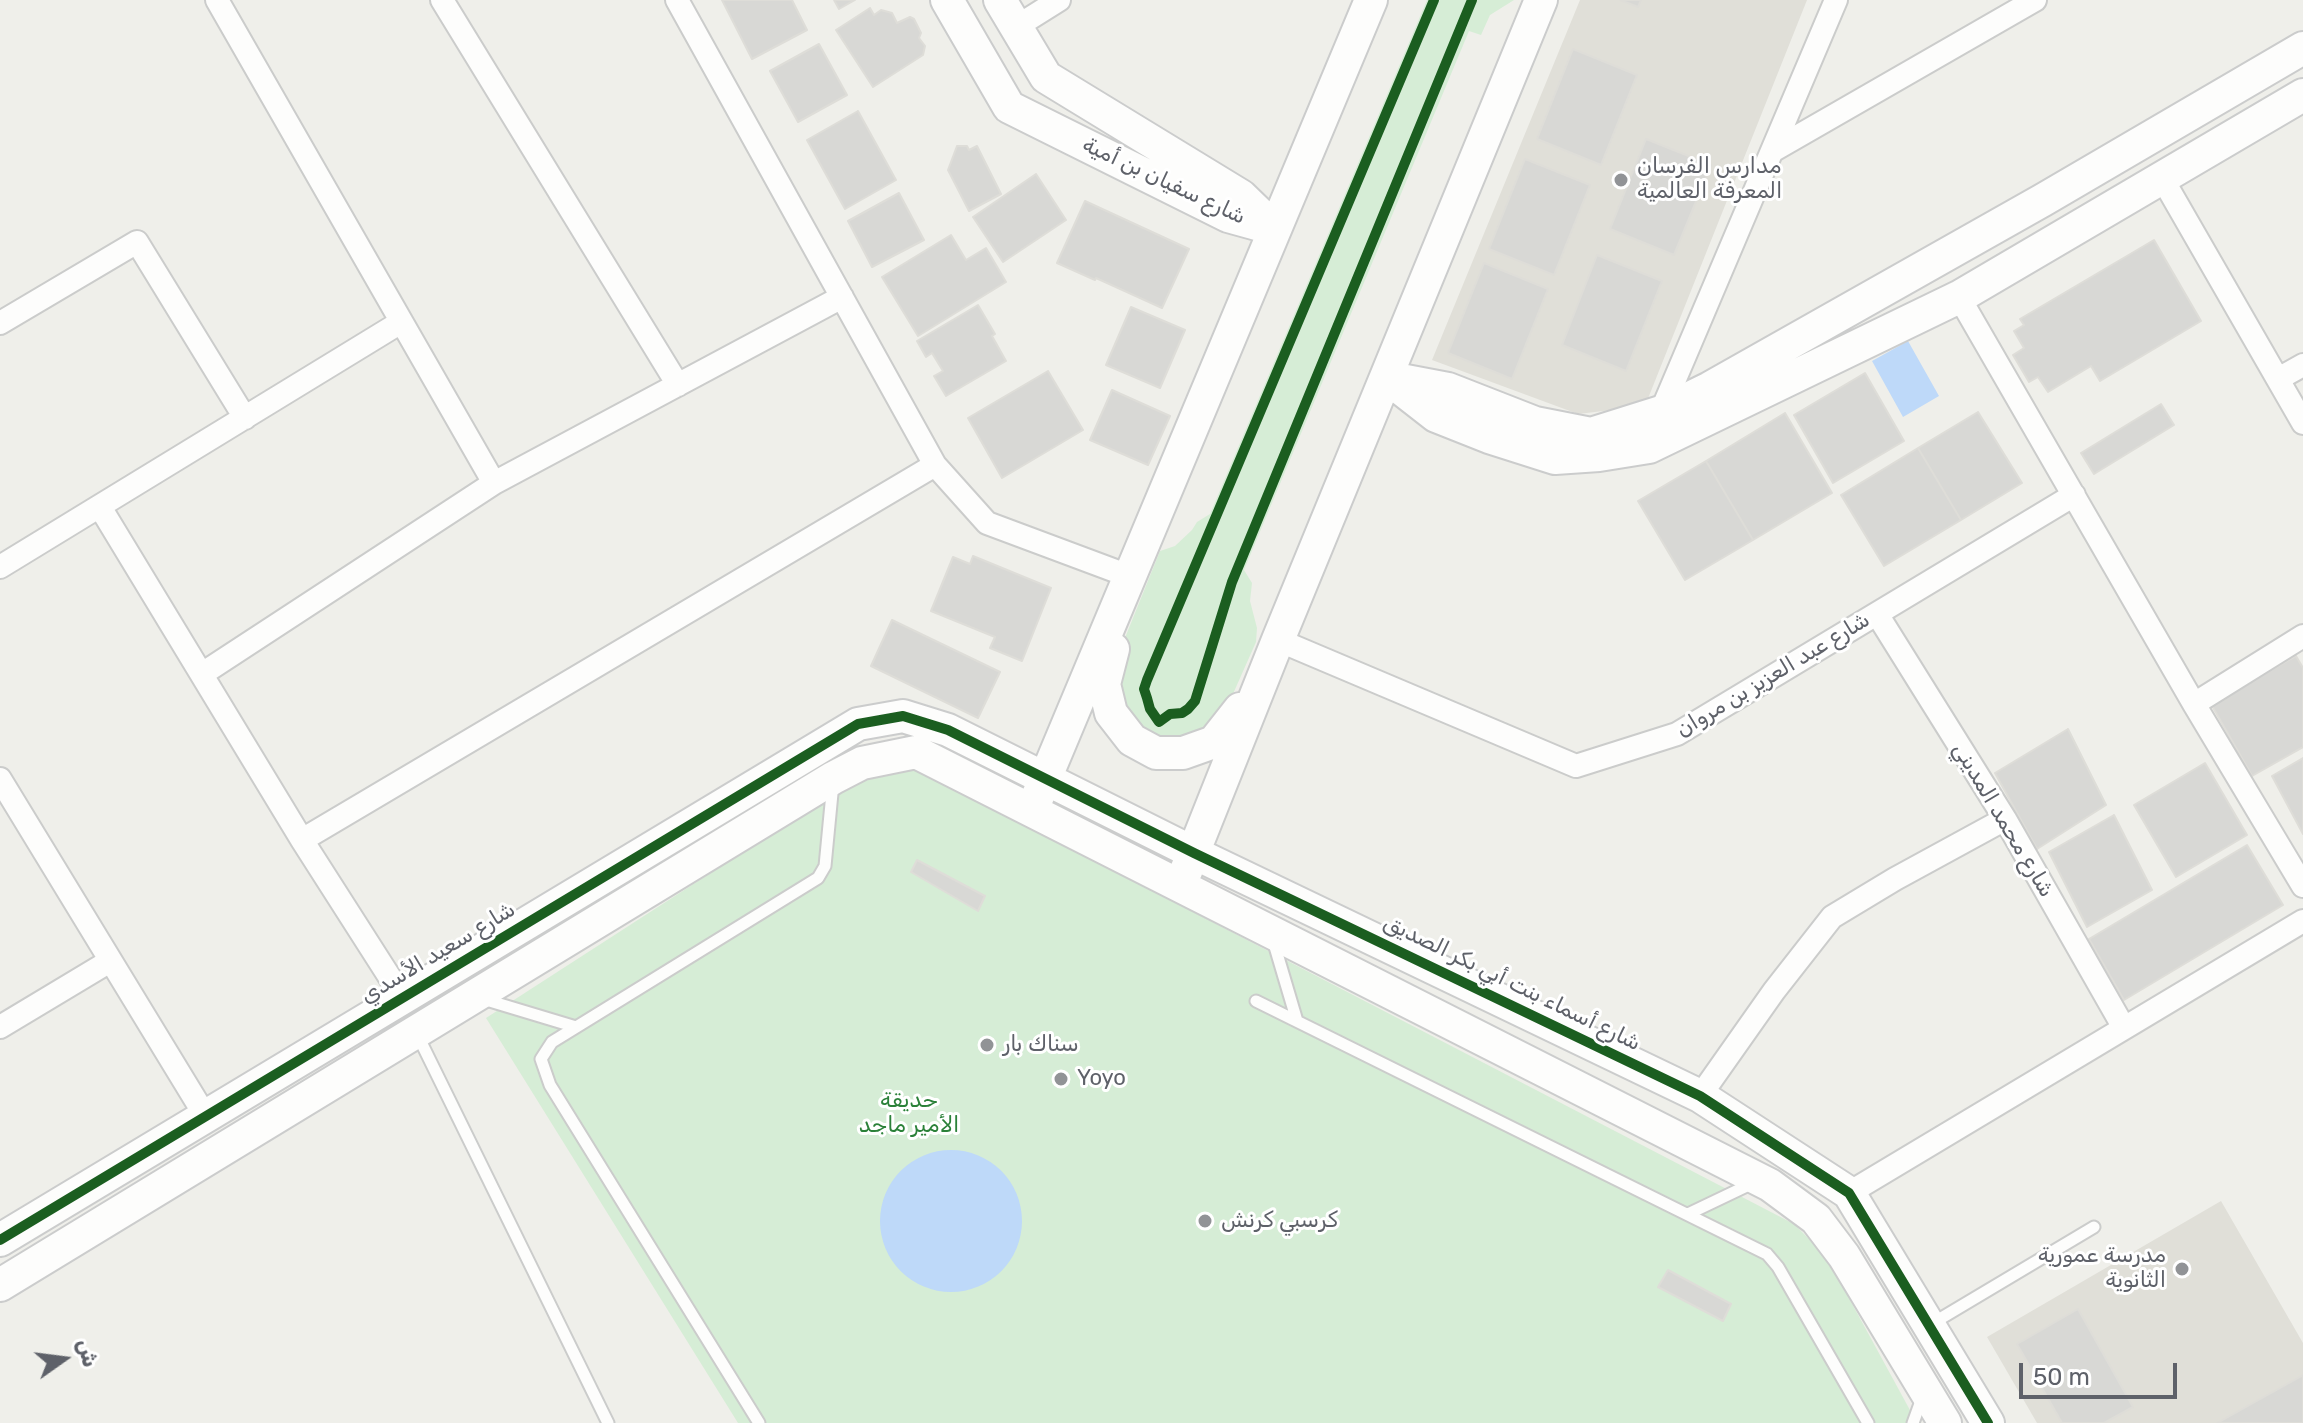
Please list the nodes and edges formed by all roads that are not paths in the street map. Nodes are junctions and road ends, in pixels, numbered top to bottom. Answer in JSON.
{"nodes":[{"id":1,"x":217,"y":0,"type":"edge"},
{"id":2,"x":442,"y":0,"type":"edge"},
{"id":3,"x":677,"y":0,"type":"edge"},
{"id":4,"x":947,"y":0,"type":"edge"},
{"id":5,"x":1059,"y":0,"type":"edge"},
{"id":6,"x":1371,"y":0,"type":"edge"},
{"id":7,"x":1541,"y":0,"type":"edge"},
{"id":8,"x":1836,"y":0,"type":"edge"},
{"id":9,"x":2035,"y":0,"type":"edge"},
{"id":10,"x":1008,"y":14,"type":"edge"},
{"id":11,"x":2303,"y":48,"type":"edge"},
{"id":12,"x":2303,"y":95,"type":"edge"},
{"id":13,"x":1774,"y":150,"type":"junction"},
{"id":14,"x":2162,"y":178,"type":"junction"},
{"id":15,"x":2043,"y":200,"type":"junction"},
{"id":16,"x":1275,"y":229,"type":"junction"},
{"id":17,"x":2068,"y":233,"type":"junction"},
{"id":18,"x":842,"y":297,"type":"junction"},
{"id":19,"x":1959,"y":297,"type":"junction"},
{"id":20,"x":1,"y":321,"type":"edge"},
{"id":21,"x":401,"y":322,"type":"junction"},
{"id":22,"x":2303,"y":365,"type":"edge"},
{"id":23,"x":1386,"y":377,"type":"junction"},
{"id":24,"x":2278,"y":379,"type":"junction"},
{"id":25,"x":678,"y":385,"type":"junction"},
{"id":26,"x":1661,"y":412,"type":"junction"},
{"id":27,"x":245,"y":418,"type":"junction"},
{"id":28,"x":2303,"y":423,"type":"edge"},
{"id":29,"x":935,"y":465,"type":"junction"},
{"id":30,"x":494,"y":483,"type":"junction"},
{"id":31,"x":2074,"y":495,"type":"junction"},
{"id":32,"x":100,"y":507,"type":"junction"},
{"id":33,"x":0,"y":567,"type":"edge"},
{"id":34,"x":1129,"y":576,"type":"junction"},
{"id":35,"x":1877,"y":614,"type":"junction"},
{"id":36,"x":2303,"y":636,"type":"edge"},
{"id":37,"x":1278,"y":640,"type":"junction"},
{"id":38,"x":202,"y":674,"type":"junction"},
{"id":39,"x":2194,"y":704,"type":"junction"},
{"id":40,"x":903,"y":716,"type":"joint"},
{"id":41,"x":833,"y":778,"type":"junction"},
{"id":42,"x":1047,"y":778,"type":"junction"},
{"id":43,"x":3,"y":789,"type":"edge"},
{"id":44,"x":1031,"y":811,"type":"junction"},
{"id":45,"x":2005,"y":819,"type":"junction"},
{"id":46,"x":302,"y":840,"type":"junction"},
{"id":47,"x":1194,"y":853,"type":"junction"},
{"id":48,"x":1180,"y":885,"type":"junction"},
{"id":49,"x":2303,"y":886,"type":"edge"},
{"id":50,"x":2303,"y":921,"type":"edge"},
{"id":51,"x":1270,"y":932,"type":"junction"},
{"id":52,"x":110,"y":961,"type":"junction"},
{"id":53,"x":475,"y":996,"type":"junction"},
{"id":54,"x":403,"y":998,"type":"junction"},
{"id":55,"x":1256,"y":1001,"type":"dead end"},
{"id":56,"x":1297,"y":1021,"type":"junction"},
{"id":57,"x":0,"y":1027,"type":"edge"},
{"id":58,"x":576,"y":1027,"type":"junction"},
{"id":59,"x":2124,"y":1028,"type":"junction"},
{"id":60,"x":416,"y":1032,"type":"junction"},
{"id":61,"x":1700,"y":1096,"type":"junction"},
{"id":62,"x":206,"y":1117,"type":"junction"},
{"id":63,"x":1759,"y":1180,"type":"junction"},
{"id":64,"x":1849,"y":1193,"type":"junction"},
{"id":65,"x":1688,"y":1214,"type":"junction"},
{"id":66,"x":2094,"y":1227,"type":"dead end"},
{"id":67,"x":0,"y":1240,"type":"edge"},
{"id":68,"x":0,"y":1285,"type":"edge"},
{"id":69,"x":1929,"y":1325,"type":"junction"},
{"id":70,"x":1925,"y":1390,"type":"junction"},
{"id":71,"x":608,"y":1423,"type":"edge"},
{"id":72,"x":759,"y":1423,"type":"edge"},
{"id":73,"x":1868,"y":1423,"type":"edge"},
{"id":74,"x":1913,"y":1423,"type":"edge"},
{"id":75,"x":1945,"y":1423,"type":"edge"},
{"id":76,"x":1988,"y":1423,"type":"edge"}],
"edges":[{"from":1,"to":21,"type":"street"},
{"from":2,"to":25,"type":"street"},
{"from":3,"to":18,"type":"street"},
{"from":4,"to":16,"type":"street","name":"شارع سفيان بن أمية"},
{"from":5,"to":10,"type":"street"},
{"from":6,"to":16,"type":"street"},
{"from":7,"to":23,"type":"street"},
{"from":8,"to":13,"type":"street"},
{"from":9,"to":13,"type":"street"},
{"from":10,"to":16,"type":"street","name":"شارع سفيان بن أمية"},
{"from":11,"to":15,"type":"street"},
{"from":12,"to":14,"type":"street"},
{"from":13,"to":26,"type":"street"},
{"from":14,"to":17,"type":"street"},
{"from":14,"to":24,"type":"street"},
{"from":15,"to":17,"type":"street"},
{"from":15,"to":26,"type":"street"},
{"from":16,"to":34,"type":"street"},
{"from":17,"to":19,"type":"street"},
{"from":18,"to":25,"type":"street"},
{"from":18,"to":29,"type":"street"},
{"from":19,"to":23,"type":"street"},
{"from":19,"to":31,"type":"street"},
{"from":20,"to":27,"type":"street"},
{"from":21,"to":27,"type":"street"},
{"from":21,"to":30,"type":"street"},
{"from":22,"to":24,"type":"street"},
{"from":23,"to":26,"type":"street"},
{"from":23,"to":37,"type":"street"},
{"from":24,"to":28,"type":"street"},
{"from":25,"to":30,"type":"street"},
{"from":27,"to":32,"type":"street"},
{"from":29,"to":34,"type":"street"},
{"from":29,"to":46,"type":"street"},
{"from":30,"to":38,"type":"street"},
{"from":31,"to":35,"type":"street","name":"شارع عبد العزيز بن مروان"},
{"from":31,"to":39,"type":"street"},
{"from":32,"to":33,"type":"street"},
{"from":32,"to":38,"type":"street"},
{"from":34,"to":37,"type":"street"},
{"from":34,"to":42,"type":"street"},
{"from":35,"to":37,"type":"street","name":"شارع عبد العزيز بن مروان"},
{"from":35,"to":45,"type":"street","name":"شارع محمد المديني"},
{"from":36,"to":39,"type":"street"},
{"from":37,"to":47,"type":"street"},
{"from":38,"to":46,"type":"street"},
{"from":39,"to":49,"type":"street"},
{"from":40,"to":42,"type":"street","name":"شارع أسماء بنت أبي بكر الصديق"},
{"from":40,"to":54,"type":"street","name":"شارع سعيد الأسدي"},
{"from":41,"to":44,"type":"street"},
{"from":41,"to":53,"type":"street"},
{"from":41,"to":58,"type":"lane"},
{"from":42,"to":44,"type":"street"},
{"from":42,"to":47,"type":"street","name":"شارع أسماء بنت أبي بكر الصديق"},
{"from":43,"to":52,"type":"street"},
{"from":44,"to":48,"type":"street"},
{"from":45,"to":59,"type":"street","name":"شارع محمد المديني"},
{"from":45,"to":61,"type":"street"},
{"from":46,"to":54,"type":"street"},
{"from":47,"to":48,"type":"street"},
{"from":47,"to":61,"type":"street","name":"شارع أسماء بنت أبي بكر الصديق"},
{"from":48,"to":51,"type":"street"},
{"from":50,"to":59,"type":"street"},
{"from":51,"to":56,"type":"lane"},
{"from":51,"to":63,"type":"street"},
{"from":52,"to":57,"type":"street"},
{"from":52,"to":62,"type":"street"},
{"from":53,"to":58,"type":"lane"},
{"from":53,"to":60,"type":"street"},
{"from":54,"to":62,"type":"street","name":"شارع سعيد الأسدي"},
{"from":55,"to":56,"type":"lane"},
{"from":56,"to":65,"type":"lane"},
{"from":58,"to":72,"type":"lane"},
{"from":59,"to":64,"type":"street"},
{"from":60,"to":68,"type":"street"},
{"from":60,"to":71,"type":"lane"},
{"from":61,"to":64,"type":"street","name":"شارع أسماء بنت أبي بكر الصديق"},
{"from":62,"to":67,"type":"street","name":"شارع سعيد الأسدي"},
{"from":63,"to":65,"type":"lane"},
{"from":63,"to":70,"type":"street"},
{"from":64,"to":69,"type":"street","name":"شارع أسماء بنت أبي بكر الصديق"},
{"from":65,"to":73,"type":"lane"},
{"from":66,"to":69,"type":"lane"},
{"from":69,"to":76,"type":"street","name":"شارع أسماء بنت أبي بكر الصديق"},
{"from":70,"to":74,"type":"lane"},
{"from":70,"to":75,"type":"street"}]}
